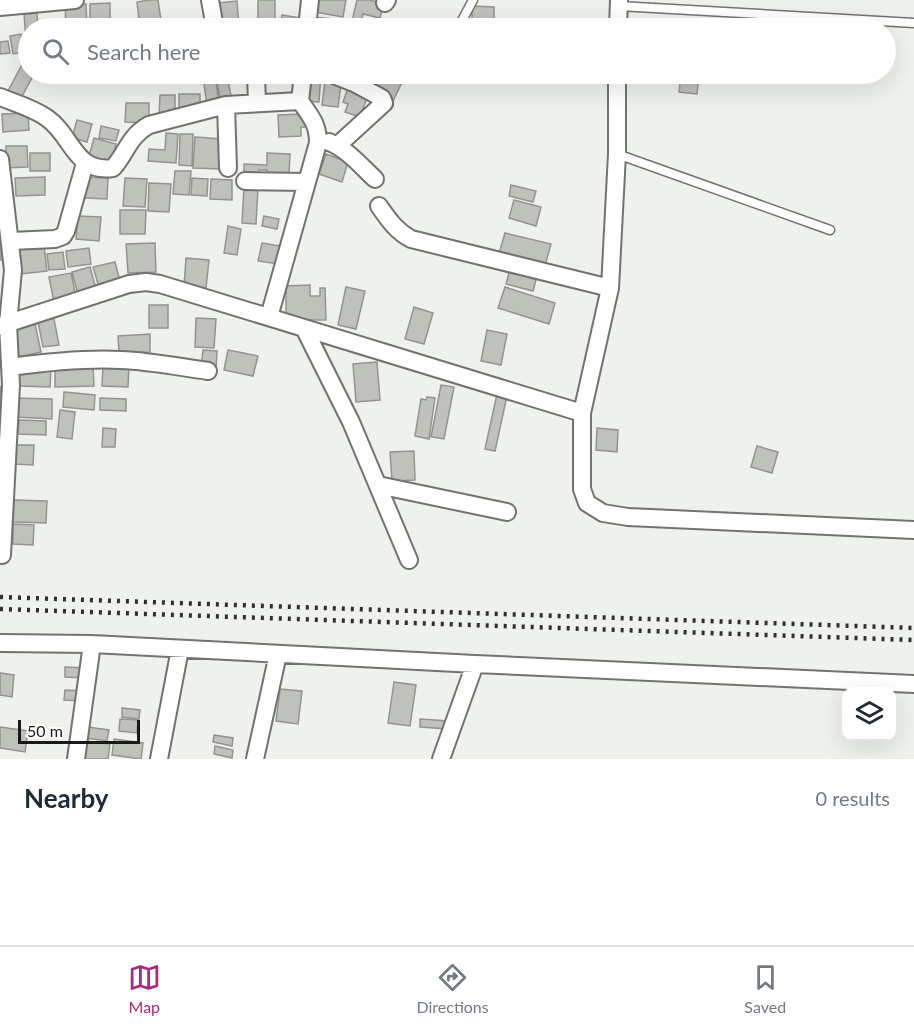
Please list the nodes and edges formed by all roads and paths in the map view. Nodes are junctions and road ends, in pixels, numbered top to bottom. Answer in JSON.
{"nodes":[{"id":1,"x":75,"y":0,"type":"edge"},
{"id":2,"x":210,"y":0,"type":"edge"},
{"id":3,"x":310,"y":0,"type":"edge"},
{"id":4,"x":472,"y":0,"type":"edge"},
{"id":5,"x":619,"y":3,"type":"edge"},
{"id":6,"x":0,"y":7,"type":"edge"},
{"id":7,"x":213,"y":18,"type":"edge"},
{"id":8,"x":309,"y":18,"type":"edge"},
{"id":9,"x":463,"y":18,"type":"edge"},
{"id":10,"x":618,"y":18,"type":"edge"},
{"id":11,"x":835,"y":18,"type":"edge"},
{"id":12,"x":896,"y":22,"type":"edge"},
{"id":13,"x":914,"y":23,"type":"edge"},
{"id":14,"x":256,"y":84,"type":"edge"},
{"id":15,"x":302,"y":84,"type":"edge"},
{"id":16,"x":358,"y":84,"type":"edge"},
{"id":17,"x":618,"y":84,"type":"edge"},
{"id":18,"x":0,"y":97,"type":"edge"},
{"id":19,"x":300,"y":101,"type":"junction"},
{"id":20,"x":257,"y":103,"type":"junction"},
{"id":21,"x":226,"y":105,"type":"junction"},
{"id":22,"x":318,"y":137,"type":"junction"},
{"id":23,"x":338,"y":145,"type":"junction"},
{"id":24,"x":617,"y":154,"type":"junction"},
{"id":25,"x":0,"y":159,"type":"edge"},
{"id":26,"x":85,"y":163,"type":"junction"},
{"id":27,"x":228,"y":168,"type":"dead end"},
{"id":28,"x":375,"y":179,"type":"dead end"},
{"id":29,"x":245,"y":181,"type":"dead end"},
{"id":30,"x":307,"y":182,"type":"junction"},
{"id":31,"x":380,"y":206,"type":"dead end"},
{"id":32,"x":830,"y":230,"type":"dead end"},
{"id":33,"x":11,"y":241,"type":"junction"},
{"id":34,"x":610,"y":288,"type":"junction"},
{"id":35,"x":269,"y":317,"type":"junction"},
{"id":36,"x":4,"y":325,"type":"edge"},
{"id":37,"x":304,"y":328,"type":"junction"},
{"id":38,"x":10,"y":367,"type":"junction"},
{"id":39,"x":208,"y":371,"type":"dead end"},
{"id":40,"x":582,"y":413,"type":"junction"},
{"id":41,"x":378,"y":484,"type":"junction"},
{"id":42,"x":507,"y":512,"type":"dead end"},
{"id":43,"x":914,"y":530,"type":"edge"},
{"id":44,"x":2,"y":555,"type":"dead end"},
{"id":45,"x":409,"y":560,"type":"dead end"},
{"id":46,"x":0,"y":643,"type":"edge"},
{"id":47,"x":92,"y":644,"type":"junction"},
{"id":48,"x":180,"y":649,"type":"junction"},
{"id":49,"x":278,"y":654,"type":"junction"},
{"id":50,"x":475,"y":664,"type":"junction"},
{"id":51,"x":914,"y":684,"type":"edge"},
{"id":52,"x":76,"y":759,"type":"edge"},
{"id":53,"x":159,"y":759,"type":"edge"},
{"id":54,"x":255,"y":759,"type":"edge"},
{"id":55,"x":441,"y":759,"type":"edge"}],
"edges":[{"from":1,"to":6,"type":"street"},
{"from":2,"to":7,"type":"street"},
{"from":3,"to":8,"type":"street"},
{"from":4,"to":9,"type":"lane"},
{"from":5,"to":10,"type":"street"},
{"from":5,"to":11,"type":"lane"},
{"from":12,"to":13,"type":"lane"},
{"from":14,"to":20,"type":"street"},
{"from":15,"to":19,"type":"street"},
{"from":16,"to":23,"type":"street"},
{"from":17,"to":24,"type":"street"},
{"from":18,"to":26,"type":"street"},
{"from":19,"to":20,"type":"street"},
{"from":19,"to":22,"type":"street"},
{"from":20,"to":21,"type":"street"},
{"from":21,"to":26,"type":"street"},
{"from":21,"to":27,"type":"street"},
{"from":22,"to":23,"type":"street"},
{"from":22,"to":30,"type":"street"},
{"from":23,"to":28,"type":"street"},
{"from":24,"to":32,"type":"lane"},
{"from":24,"to":34,"type":"street"},
{"from":25,"to":33,"type":"street"},
{"from":26,"to":33,"type":"street"},
{"from":29,"to":30,"type":"street"},
{"from":30,"to":35,"type":"street"},
{"from":31,"to":34,"type":"street"},
{"from":33,"to":36,"type":"street"},
{"from":34,"to":40,"type":"street"},
{"from":35,"to":36,"type":"street"},
{"from":35,"to":37,"type":"street"},
{"from":36,"to":38,"type":"street"},
{"from":37,"to":40,"type":"street"},
{"from":37,"to":41,"type":"street"},
{"from":38,"to":39,"type":"street"},
{"from":38,"to":44,"type":"street"},
{"from":40,"to":43,"type":"street"},
{"from":41,"to":42,"type":"street"},
{"from":41,"to":45,"type":"street"},
{"from":46,"to":47,"type":"street"},
{"from":47,"to":48,"type":"street"},
{"from":47,"to":52,"type":"street"},
{"from":48,"to":49,"type":"street"},
{"from":48,"to":53,"type":"street"},
{"from":49,"to":50,"type":"street"},
{"from":49,"to":54,"type":"street"},
{"from":50,"to":51,"type":"street"},
{"from":50,"to":55,"type":"street"}]}
